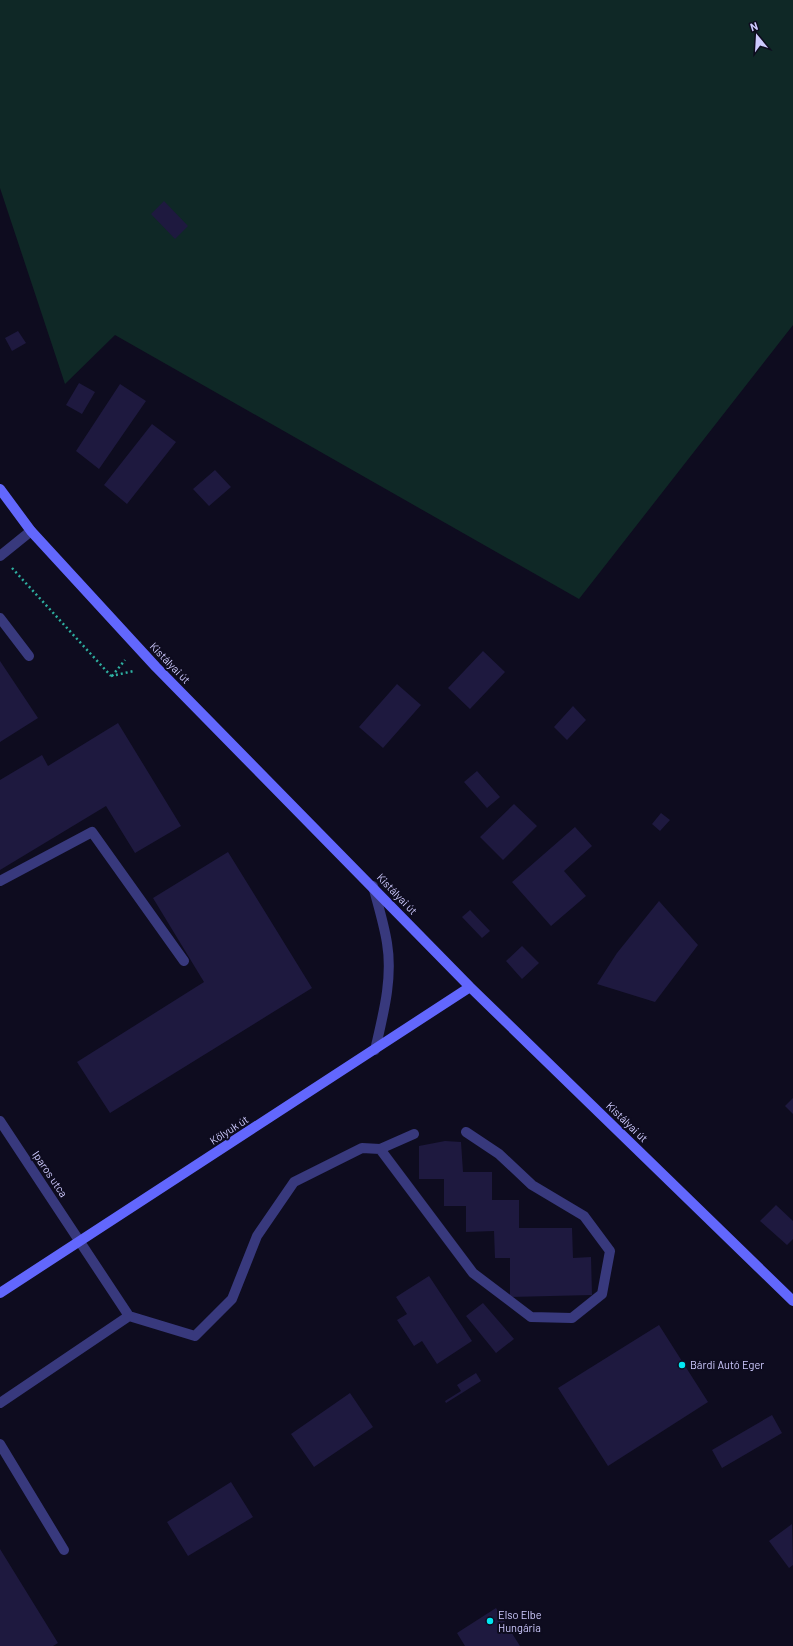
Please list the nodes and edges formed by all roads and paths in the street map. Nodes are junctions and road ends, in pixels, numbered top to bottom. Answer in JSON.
{"nodes":[{"id":1,"x":0,"y":489,"type":"edge"},
{"id":2,"x":31,"y":531,"type":"junction"},
{"id":3,"x":0,"y":556,"type":"edge"},
{"id":4,"x":0,"y":618,"type":"edge"},
{"id":5,"x":29,"y":656,"type":"dead end"},
{"id":6,"x":111,"y":676,"type":"dead end"},
{"id":7,"x":0,"y":881,"type":"edge"},
{"id":8,"x":373,"y":886,"type":"junction"},
{"id":9,"x":184,"y":961,"type":"dead end"},
{"id":10,"x":470,"y":987,"type":"junction"},
{"id":11,"x":375,"y":1050,"type":"junction"},
{"id":12,"x":0,"y":1121,"type":"edge"},
{"id":13,"x":466,"y":1132,"type":"dead end"},
{"id":14,"x":414,"y":1134,"type":"dead end"},
{"id":15,"x":380,"y":1149,"type":"junction"},
{"id":16,"x":80,"y":1241,"type":"junction"},
{"id":17,"x":0,"y":1294,"type":"edge"},
{"id":18,"x":793,"y":1301,"type":"edge"},
{"id":19,"x":129,"y":1316,"type":"junction"},
{"id":20,"x":0,"y":1403,"type":"edge"},
{"id":21,"x":0,"y":1444,"type":"edge"},
{"id":22,"x":64,"y":1550,"type":"dead end"}],
"edges":[{"from":1,"to":2,"type":"main road","name":"Kistályai út"},
{"from":2,"to":3,"type":"lane"},
{"from":2,"to":8,"type":"main road","name":"Kistályai út"},
{"from":3,"to":6,"type":"path"},
{"from":4,"to":5,"type":"lane"},
{"from":7,"to":9,"type":"lane"},
{"from":8,"to":10,"type":"main road","name":"Kistályai út"},
{"from":8,"to":11,"type":"lane"},
{"from":10,"to":11,"type":"main road","name":"Kőlyuk út"},
{"from":10,"to":18,"type":"main road","name":"Kistályai út"},
{"from":11,"to":16,"type":"main road","name":"Kőlyuk út"},
{"from":12,"to":16,"type":"lane","name":"Iparos utca"},
{"from":13,"to":15,"type":"lane"},
{"from":14,"to":15,"type":"lane"},
{"from":15,"to":19,"type":"lane"},
{"from":16,"to":17,"type":"main road","name":"Kőlyuk út"},
{"from":16,"to":19,"type":"lane","name":"Iparos utca"},
{"from":19,"to":20,"type":"lane"},
{"from":21,"to":22,"type":"lane"}]}
